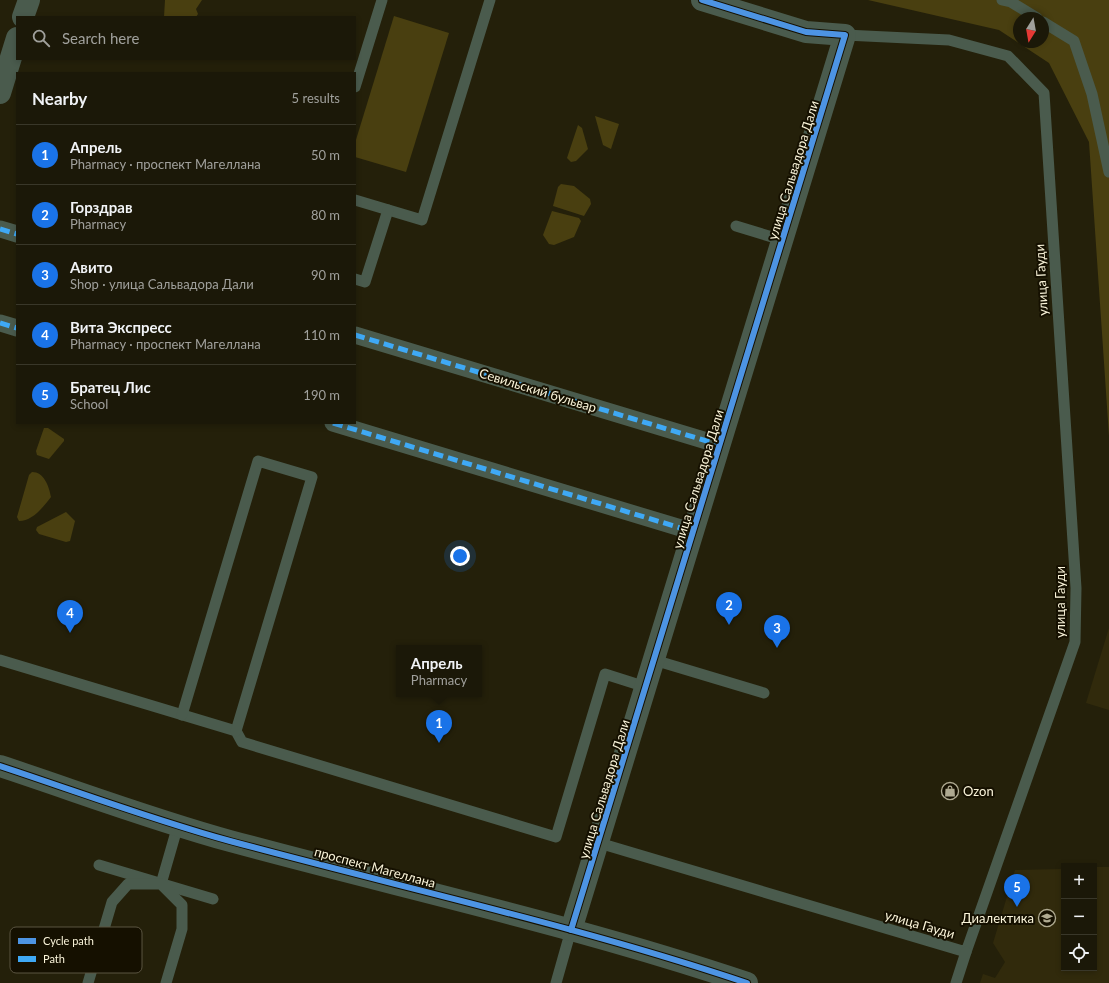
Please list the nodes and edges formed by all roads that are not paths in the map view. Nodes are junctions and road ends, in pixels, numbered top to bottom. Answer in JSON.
{"nodes":[{"id":1,"x":29,"y":0,"type":"edge"},
{"id":2,"x":382,"y":0,"type":"edge"},
{"id":3,"x":490,"y":0,"type":"edge"},
{"id":4,"x":702,"y":0,"type":"edge"},
{"id":5,"x":1002,"y":0,"type":"edge"},
{"id":6,"x":1027,"y":12,"type":"edge"},
{"id":7,"x":24,"y":16,"type":"edge"},
{"id":8,"x":1049,"y":26,"type":"edge"},
{"id":9,"x":845,"y":35,"type":"junction"},
{"id":10,"x":16,"y":41,"type":"edge"},
{"id":11,"x":356,"y":84,"type":"edge"},
{"id":12,"x":0,"y":93,"type":"edge"},
{"id":13,"x":1109,"y":172,"type":"edge"},
{"id":14,"x":356,"y":200,"type":"edge"},
{"id":15,"x":388,"y":210,"type":"junction"},
{"id":16,"x":736,"y":226,"type":"dead end"},
{"id":17,"x":0,"y":229,"type":"edge"},
{"id":18,"x":16,"y":234,"type":"edge"},
{"id":19,"x":782,"y":240,"type":"junction"},
{"id":20,"x":356,"y":279,"type":"edge"},
{"id":21,"x":0,"y":323,"type":"edge"},
{"id":22,"x":16,"y":328,"type":"edge"},
{"id":23,"x":356,"y":335,"type":"edge"},
{"id":24,"x":336,"y":424,"type":"edge"},
{"id":25,"x":720,"y":444,"type":"junction"},
{"id":26,"x":694,"y":532,"type":"junction"},
{"id":27,"x":0,"y":660,"type":"edge"},
{"id":28,"x":654,"y":660,"type":"junction"},
{"id":29,"x":646,"y":687,"type":"junction"},
{"id":30,"x":764,"y":693,"type":"dead end"},
{"id":31,"x":182,"y":715,"type":"junction"},
{"id":32,"x":236,"y":731,"type":"junction"},
{"id":33,"x":0,"y":766,"type":"edge"},
{"id":34,"x":178,"y":825,"type":"junction"},
{"id":35,"x":599,"y":843,"type":"junction"},
{"id":36,"x":99,"y":865,"type":"dead end"},
{"id":37,"x":162,"y":884,"type":"junction"},
{"id":38,"x":213,"y":899,"type":"dead end"},
{"id":39,"x":105,"y":927,"type":"edge"},
{"id":40,"x":571,"y":930,"type":"junction"},
{"id":41,"x":966,"y":952,"type":"junction"},
{"id":42,"x":91,"y":973,"type":"edge"},
{"id":43,"x":88,"y":983,"type":"edge"},
{"id":44,"x":166,"y":983,"type":"edge"},
{"id":45,"x":556,"y":983,"type":"edge"},
{"id":46,"x":747,"y":983,"type":"edge"},
{"id":47,"x":956,"y":983,"type":"edge"}],
"edges":[{"from":1,"to":7,"type":"street"},
{"from":2,"to":11,"type":"lane"},
{"from":3,"to":15,"type":"lane"},
{"from":4,"to":9,"type":"street"},
{"from":5,"to":6,"type":"lane"},
{"from":8,"to":13,"type":"lane"},
{"from":9,"to":19,"type":"street","name":"улица Сальвадора Дали"},
{"from":9,"to":41,"type":"lane","name":"улица Гауди"},
{"from":10,"to":12,"type":"street"},
{"from":14,"to":15,"type":"lane"},
{"from":15,"to":20,"type":"lane"},
{"from":16,"to":19,"type":"lane"},
{"from":17,"to":18,"type":"street"},
{"from":19,"to":25,"type":"street","name":"улица Сальвадора Дали"},
{"from":21,"to":22,"type":"street"},
{"from":23,"to":25,"type":"street","name":"Севильский бульвар"},
{"from":24,"to":26,"type":"street"},
{"from":25,"to":26,"type":"street","name":"улица Сальвадора Дали"},
{"from":26,"to":28,"type":"street","name":"улица Сальвадора Дали"},
{"from":27,"to":31,"type":"lane"},
{"from":28,"to":29,"type":"street","name":"улица Сальвадора Дали"},
{"from":28,"to":30,"type":"lane"},
{"from":29,"to":32,"type":"lane"},
{"from":29,"to":35,"type":"street","name":"улица Сальвадора Дали"},
{"from":31,"to":32,"type":"lane"},
{"from":31,"to":32,"type":"lane"},
{"from":33,"to":34,"type":"street","name":"проспект Магеллана"},
{"from":34,"to":37,"type":"lane"},
{"from":34,"to":40,"type":"street","name":"проспект Магеллана"},
{"from":35,"to":40,"type":"street","name":"улица Сальвадора Дали"},
{"from":35,"to":41,"type":"lane","name":"улица Гауди"},
{"from":36,"to":37,"type":"lane"},
{"from":37,"to":38,"type":"lane"},
{"from":37,"to":39,"type":"lane"},
{"from":37,"to":44,"type":"lane"},
{"from":40,"to":45,"type":"lane"},
{"from":40,"to":46,"type":"street","name":"проспект Магеллана"},
{"from":41,"to":47,"type":"lane"},
{"from":42,"to":43,"type":"lane"}]}
